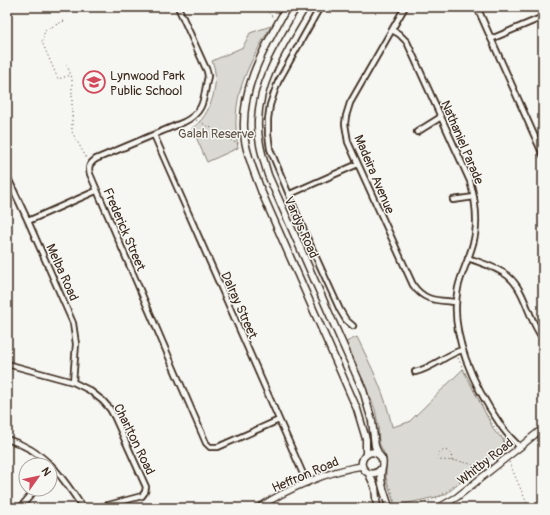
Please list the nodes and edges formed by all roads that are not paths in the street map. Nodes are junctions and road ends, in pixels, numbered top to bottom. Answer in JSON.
{"nodes":[{"id":1,"x":178,"y":7,"type":"edge"},
{"id":2,"x":287,"y":7,"type":"edge"},
{"id":3,"x":305,"y":7,"type":"edge"},
{"id":4,"x":320,"y":7,"type":"edge"},
{"id":5,"x":405,"y":7,"type":"edge"},
{"id":6,"x":477,"y":7,"type":"edge"},
{"id":7,"x":543,"y":17,"type":"edge"},
{"id":8,"x":392,"y":30,"type":"junction"},
{"id":9,"x":491,"y":39,"type":"junction"},
{"id":10,"x":441,"y":117,"type":"junction"},
{"id":11,"x":417,"y":132,"type":"dead end"},
{"id":12,"x":154,"y":135,"type":"junction"},
{"id":13,"x":543,"y":155,"type":"edge"},
{"id":14,"x":358,"y":164,"type":"junction"},
{"id":15,"x":7,"y":176,"type":"edge"},
{"id":16,"x":96,"y":191,"type":"junction"},
{"id":17,"x":290,"y":194,"type":"junction"},
{"id":18,"x":474,"y":196,"type":"junction"},
{"id":19,"x":453,"y":200,"type":"dead end"},
{"id":20,"x":28,"y":221,"type":"junction"},
{"id":21,"x":468,"y":258,"type":"junction"},
{"id":22,"x":456,"y":302,"type":"junction"},
{"id":23,"x":353,"y":326,"type":"dead end"},
{"id":24,"x":542,"y":337,"type":"edge"},
{"id":25,"x":462,"y":350,"type":"junction"},
{"id":26,"x":7,"y":364,"type":"edge"},
{"id":27,"x":415,"y":372,"type":"dead end"},
{"id":28,"x":72,"y":382,"type":"junction"},
{"id":29,"x":279,"y":420,"type":"junction"},
{"id":30,"x":543,"y":428,"type":"edge"},
{"id":31,"x":7,"y":439,"type":"edge"},
{"id":32,"x":520,"y":447,"type":"junction"},
{"id":33,"x":366,"y":454,"type":"junction"},
{"id":34,"x":379,"y":455,"type":"junction"},
{"id":35,"x":41,"y":457,"type":"edge"},
{"id":36,"x":362,"y":466,"type":"junction"},
{"id":37,"x":381,"y":469,"type":"junction"},
{"id":38,"x":58,"y":472,"type":"edge"},
{"id":39,"x":369,"y":474,"type":"junction"},
{"id":40,"x":307,"y":483,"type":"junction"},
{"id":41,"x":29,"y":497,"type":"edge"},
{"id":42,"x":20,"y":508,"type":"edge"},
{"id":43,"x":83,"y":508,"type":"edge"},
{"id":44,"x":97,"y":508,"type":"edge"},
{"id":45,"x":258,"y":508,"type":"edge"},
{"id":46,"x":377,"y":508,"type":"edge"},
{"id":47,"x":390,"y":508,"type":"edge"},
{"id":48,"x":438,"y":508,"type":"edge"}],
"edges":[{"from":1,"to":12,"type":"street"},
{"from":2,"to":33,"type":"main road","name":"Vardys Road"},
{"from":3,"to":34,"type":"main road","name":"Vardys Road"},
{"from":4,"to":17,"type":"street"},
{"from":5,"to":8,"type":"street","name":"Madeira Avenue"},
{"from":6,"to":9,"type":"street"},
{"from":7,"to":9,"type":"street"},
{"from":8,"to":10,"type":"street","name":"Nathaniel Parade"},
{"from":8,"to":14,"type":"street","name":"Madeira Avenue"},
{"from":9,"to":13,"type":"street"},
{"from":10,"to":11,"type":"street"},
{"from":10,"to":18,"type":"street","name":"Nathaniel Parade"},
{"from":12,"to":16,"type":"street","name":"Frederick Street"},
{"from":12,"to":29,"type":"street","name":"Dalray Street"},
{"from":14,"to":17,"type":"street"},
{"from":14,"to":22,"type":"street","name":"Madeira Avenue"},
{"from":15,"to":20,"type":"street","name":"Melba Road"},
{"from":16,"to":20,"type":"street"},
{"from":16,"to":29,"type":"street","name":"Frederick Street"},
{"from":17,"to":23,"type":"street"},
{"from":18,"to":19,"type":"street"},
{"from":18,"to":21,"type":"street","name":"Nathaniel Parade"},
{"from":20,"to":28,"type":"street","name":"Melba Road"},
{"from":21,"to":22,"type":"street","name":"Nathaniel Parade"},
{"from":21,"to":24,"type":"street"},
{"from":22,"to":25,"type":"street","name":"Nathaniel Parade"},
{"from":25,"to":27,"type":"street"},
{"from":25,"to":32,"type":"street","name":"Nathaniel Parade"},
{"from":26,"to":28,"type":"street","name":"Charlton Road"},
{"from":28,"to":44,"type":"street","name":"Charlton Road"},
{"from":29,"to":40,"type":"street","name":"Dalray Street"},
{"from":30,"to":32,"type":"street","name":"Whitby Road"},
{"from":31,"to":35,"type":"street"},
{"from":32,"to":48,"type":"street","name":"Whitby Road"},
{"from":33,"to":34,"type":"main road"},
{"from":33,"to":36,"type":"main road"},
{"from":34,"to":37,"type":"main road"},
{"from":36,"to":39,"type":"main road"},
{"from":36,"to":40,"type":"street","name":"Heffron Road"},
{"from":37,"to":39,"type":"main road"},
{"from":37,"to":47,"type":"main road"},
{"from":38,"to":43,"type":"street"},
{"from":39,"to":46,"type":"main road"},
{"from":40,"to":45,"type":"street","name":"Heffron Road"},
{"from":41,"to":42,"type":"street"}]}
